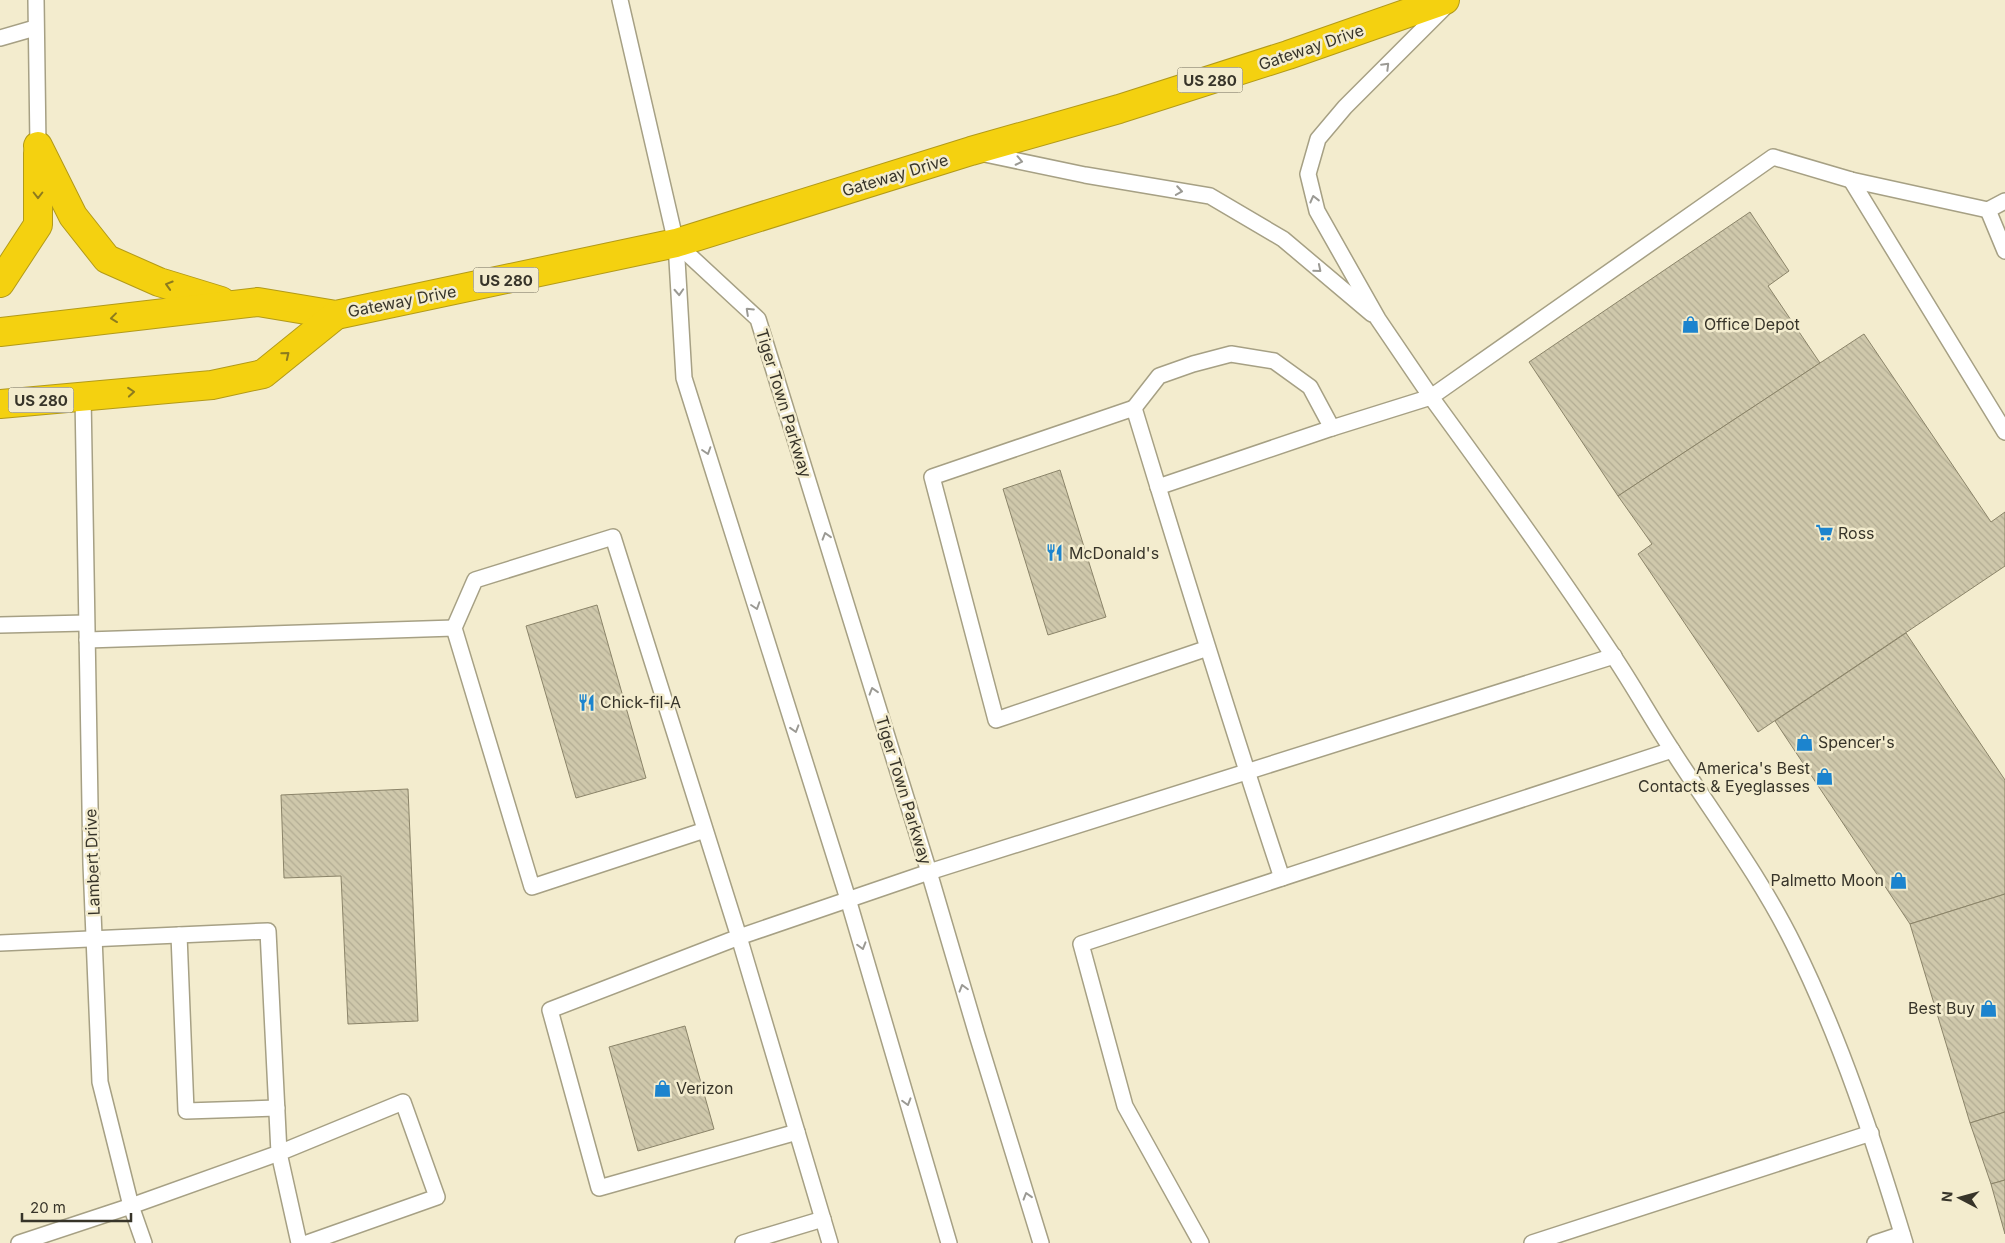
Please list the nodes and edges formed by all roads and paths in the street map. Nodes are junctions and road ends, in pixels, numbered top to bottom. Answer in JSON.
{"nodes":[{"id":1,"x":36,"y":0,"type":"edge"},
{"id":2,"x":620,"y":0,"type":"edge"},
{"id":3,"x":1445,"y":0,"type":"edge"},
{"id":4,"x":1452,"y":0,"type":"edge"},
{"id":5,"x":35,"y":28,"type":"junction"},
{"id":6,"x":0,"y":38,"type":"edge"},
{"id":7,"x":38,"y":146,"type":"junction"},
{"id":8,"x":971,"y":151,"type":"junction"},
{"id":9,"x":1851,"y":180,"type":"junction"},
{"id":10,"x":2005,"y":201,"type":"edge"},
{"id":11,"x":1988,"y":210,"type":"junction"},
{"id":12,"x":676,"y":243,"type":"junction"},
{"id":13,"x":2005,"y":251,"type":"edge"},
{"id":14,"x":0,"y":283,"type":"edge"},
{"id":15,"x":232,"y":304,"type":"junction"},
{"id":16,"x":336,"y":315,"type":"junction"},
{"id":17,"x":1378,"y":319,"type":"junction"},
{"id":18,"x":0,"y":332,"type":"edge"},
{"id":19,"x":82,"y":396,"type":"junction"},
{"id":20,"x":1431,"y":397,"type":"junction"},
{"id":21,"x":0,"y":404,"type":"edge"},
{"id":22,"x":1134,"y":408,"type":"junction"},
{"id":23,"x":1332,"y":428,"type":"junction"},
{"id":24,"x":2005,"y":432,"type":"edge"},
{"id":25,"x":1158,"y":487,"type":"junction"},
{"id":26,"x":86,"y":623,"type":"junction"},
{"id":27,"x":0,"y":625,"type":"edge"},
{"id":28,"x":454,"y":628,"type":"junction"},
{"id":29,"x":87,"y":640,"type":"junction"},
{"id":30,"x":1208,"y":648,"type":"junction"},
{"id":31,"x":1614,"y":656,"type":"junction"},
{"id":32,"x":1672,"y":750,"type":"junction"},
{"id":33,"x":1247,"y":772,"type":"junction"},
{"id":34,"x":705,"y":830,"type":"junction"},
{"id":35,"x":929,"y":872,"type":"junction"},
{"id":36,"x":1282,"y":878,"type":"junction"},
{"id":37,"x":848,"y":899,"type":"junction"},
{"id":38,"x":179,"y":935,"type":"junction"},
{"id":39,"x":739,"y":937,"type":"junction"},
{"id":40,"x":94,"y":939,"type":"junction"},
{"id":41,"x":0,"y":943,"type":"edge"},
{"id":42,"x":277,"y":1108,"type":"junction"},
{"id":43,"x":797,"y":1132,"type":"junction"},
{"id":44,"x":1871,"y":1133,"type":"junction"},
{"id":45,"x":279,"y":1153,"type":"junction"},
{"id":46,"x":131,"y":1206,"type":"junction"},
{"id":47,"x":823,"y":1218,"type":"junction"},
{"id":48,"x":1903,"y":1239,"type":"edge"},
{"id":49,"x":20,"y":1243,"type":"edge"},
{"id":50,"x":144,"y":1243,"type":"edge"},
{"id":51,"x":299,"y":1243,"type":"edge"},
{"id":52,"x":307,"y":1243,"type":"edge"},
{"id":53,"x":743,"y":1243,"type":"edge"},
{"id":54,"x":830,"y":1243,"type":"edge"},
{"id":55,"x":948,"y":1243,"type":"edge"},
{"id":56,"x":1041,"y":1243,"type":"edge"},
{"id":57,"x":1202,"y":1243,"type":"edge"},
{"id":58,"x":1532,"y":1243,"type":"edge"},
{"id":59,"x":1875,"y":1243,"type":"edge"}],
"edges":[{"from":1,"to":5,"type":"lane"},
{"from":2,"to":12,"type":"lane"},
{"from":3,"to":8,"type":"highway","name":"Gateway Drive","number":"US 280"},
{"from":17,"to":4,"type":"lane","one_way":true},
{"from":5,"to":6,"type":"lane"},
{"from":5,"to":7,"type":"lane"},
{"from":7,"to":14,"type":"highway","one_way":true},
{"from":15,"to":7,"type":"highway","one_way":true},
{"from":8,"to":12,"type":"highway","name":"Gateway Drive","number":"US 280"},
{"from":8,"to":17,"type":"lane","one_way":true},
{"from":9,"to":11,"type":"lane"},
{"from":9,"to":20,"type":"lane"},
{"from":9,"to":24,"type":"lane"},
{"from":10,"to":11,"type":"lane"},
{"from":11,"to":13,"type":"lane"},
{"from":12,"to":16,"type":"highway","name":"Gateway Drive","number":"US 280"},
{"from":35,"to":12,"type":"lane","name":"Tiger Town Parkway","one_way":true},
{"from":12,"to":37,"type":"lane","one_way":true},
{"from":15,"to":16,"type":"highway","name":"Gateway Drive","number":"US 280"},
{"from":15,"to":18,"type":"highway","name":"Gateway Drive","number":"US 280","one_way":true},
{"from":19,"to":16,"type":"highway","name":"Gateway Drive","number":"US 280","one_way":true},
{"from":17,"to":20,"type":"lane"},
{"from":19,"to":21,"type":"highway","name":"Gateway Drive","number":"US 280"},
{"from":19,"to":26,"type":"lane","name":"Lambert Drive"},
{"from":20,"to":23,"type":"lane"},
{"from":20,"to":31,"type":"lane"},
{"from":22,"to":23,"type":"lane"},
{"from":22,"to":25,"type":"lane"},
{"from":22,"to":30,"type":"lane"},
{"from":23,"to":25,"type":"lane"},
{"from":25,"to":30,"type":"lane"},
{"from":26,"to":27,"type":"lane"},
{"from":26,"to":29,"type":"lane","name":"Lambert Drive"},
{"from":28,"to":29,"type":"lane"},
{"from":28,"to":34,"type":"lane"},
{"from":28,"to":34,"type":"lane"},
{"from":29,"to":40,"type":"lane","name":"Lambert Drive"},
{"from":30,"to":33,"type":"lane"},
{"from":31,"to":32,"type":"lane"},
{"from":31,"to":33,"type":"lane"},
{"from":32,"to":36,"type":"lane"},
{"from":32,"to":44,"type":"lane"},
{"from":33,"to":35,"type":"lane"},
{"from":33,"to":36,"type":"lane"},
{"from":34,"to":39,"type":"lane"},
{"from":35,"to":37,"type":"lane"},
{"from":56,"to":35,"type":"lane","name":"Tiger Town Parkway","one_way":true},
{"from":36,"to":57,"type":"lane"},
{"from":37,"to":39,"type":"lane"},
{"from":37,"to":55,"type":"lane","one_way":true},
{"from":38,"to":40,"type":"lane"},
{"from":38,"to":42,"type":"lane"},
{"from":38,"to":42,"type":"lane"},
{"from":39,"to":43,"type":"lane"},
{"from":39,"to":43,"type":"lane"},
{"from":40,"to":41,"type":"lane"},
{"from":40,"to":46,"type":"lane","name":"Lambert Drive"},
{"from":42,"to":45,"type":"lane"},
{"from":43,"to":47,"type":"lane"},
{"from":44,"to":48,"type":"lane"},
{"from":44,"to":58,"type":"lane"},
{"from":45,"to":46,"type":"lane"},
{"from":45,"to":51,"type":"lane"},
{"from":45,"to":52,"type":"lane"},
{"from":46,"to":49,"type":"lane"},
{"from":46,"to":50,"type":"lane","name":"Lambert Drive"},
{"from":47,"to":53,"type":"lane"},
{"from":47,"to":54,"type":"lane"},
{"from":48,"to":59,"type":"lane"}]}
